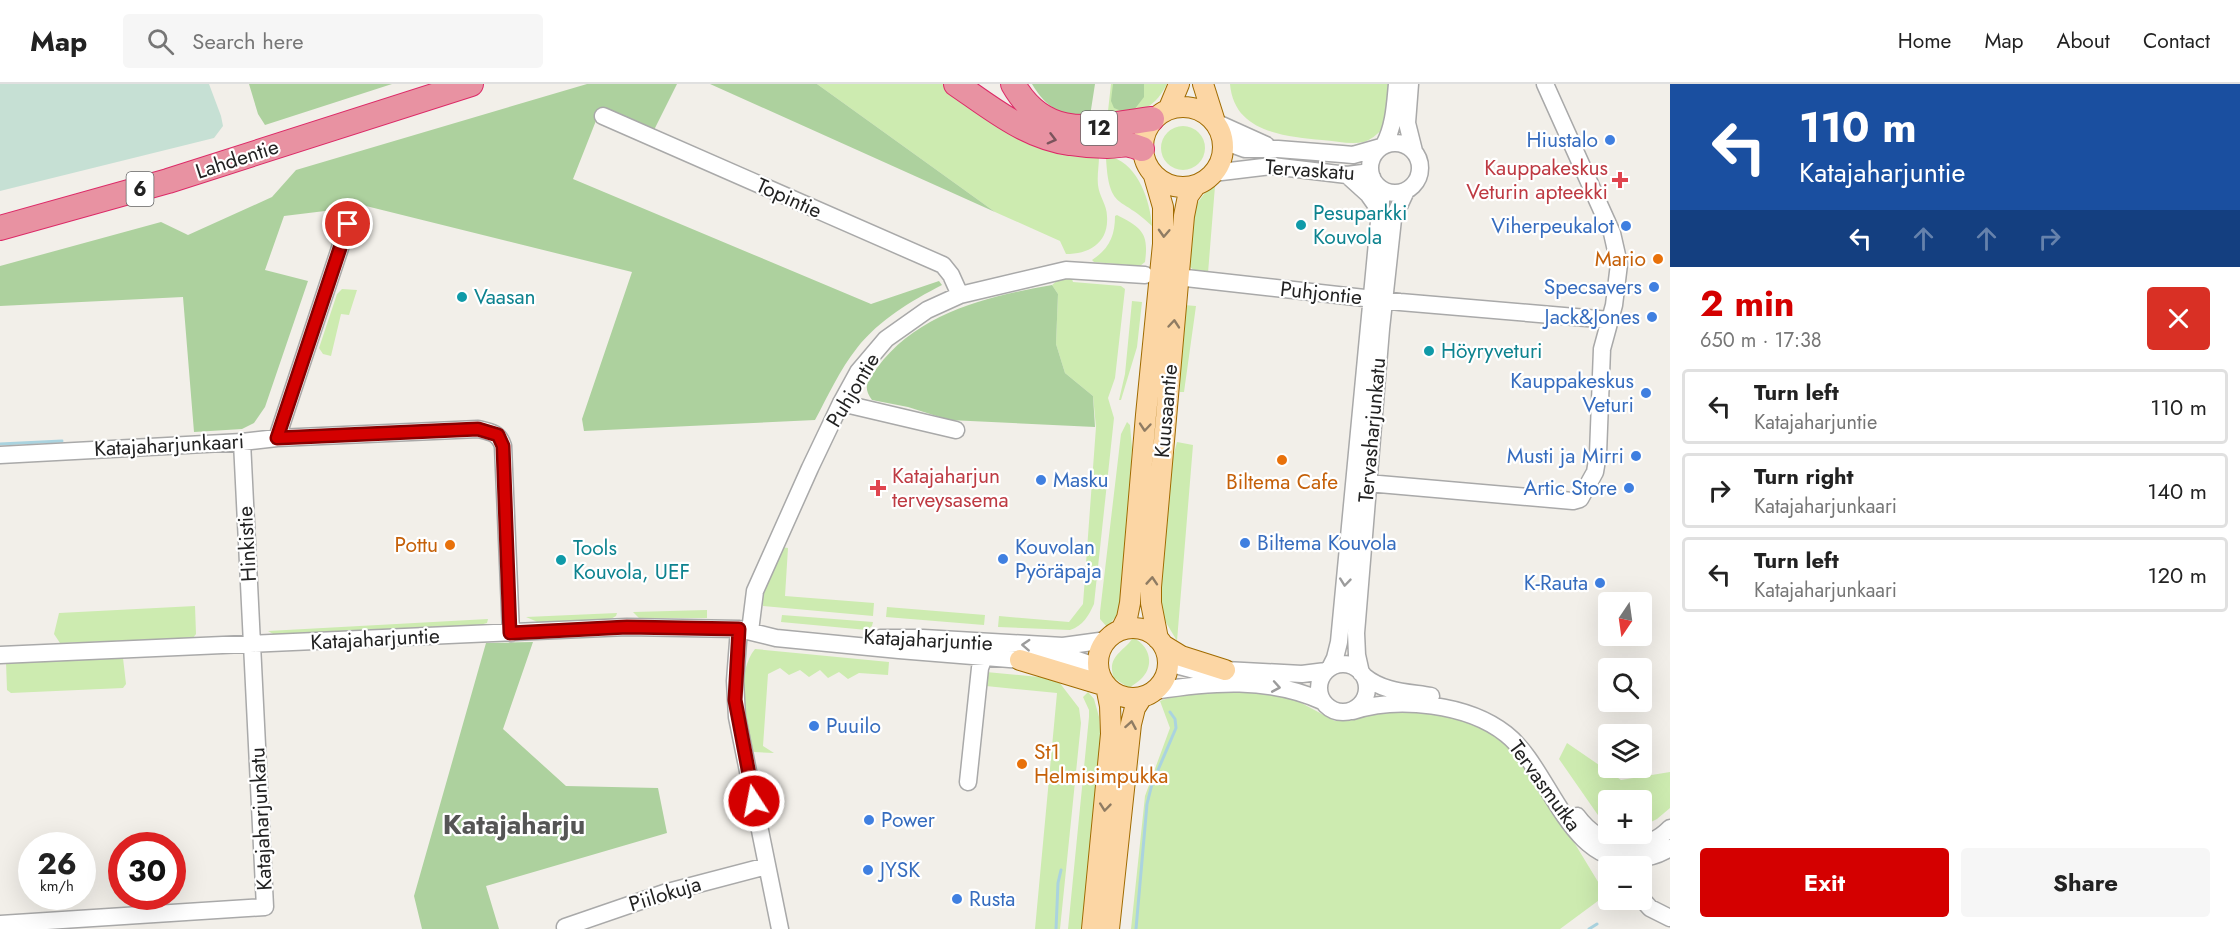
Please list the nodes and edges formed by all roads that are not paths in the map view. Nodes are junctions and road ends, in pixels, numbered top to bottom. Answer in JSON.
{"nodes":[{"id":1,"x":471,"y":84,"type":"edge"},
{"id":2,"x":956,"y":84,"type":"edge"},
{"id":3,"x":1013,"y":84,"type":"edge"},
{"id":4,"x":1179,"y":84,"type":"edge"},
{"id":5,"x":1203,"y":84,"type":"edge"},
{"id":6,"x":1397,"y":84,"type":"edge"},
{"id":7,"x":1410,"y":84,"type":"edge"},
{"id":8,"x":1545,"y":84,"type":"edge"},
{"id":9,"x":1160,"y":114,"type":"junction"},
{"id":10,"x":603,"y":117,"type":"dead end"},
{"id":11,"x":1215,"y":122,"type":"junction"},
{"id":12,"x":1223,"y":141,"type":"junction"},
{"id":13,"x":1383,"y":146,"type":"junction"},
{"id":14,"x":1278,"y":149,"type":"junction"},
{"id":15,"x":1414,"y":151,"type":"junction"},
{"id":16,"x":1148,"y":164,"type":"junction"},
{"id":17,"x":1213,"y":173,"type":"junction"},
{"id":18,"x":1347,"y":175,"type":"junction"},
{"id":19,"x":1377,"y":183,"type":"junction"},
{"id":20,"x":1196,"y":185,"type":"junction"},
{"id":21,"x":1406,"y":191,"type":"junction"},
{"id":22,"x":1380,"y":211,"type":"junction"},
{"id":23,"x":348,"y":224,"type":"dead end"},
{"id":24,"x":0,"y":228,"type":"edge"},
{"id":25,"x":1145,"y":274,"type":"dead end"},
{"id":26,"x":1186,"y":278,"type":"dead end"},
{"id":27,"x":960,"y":295,"type":"junction"},
{"id":28,"x":1378,"y":300,"type":"junction"},
{"id":29,"x":1610,"y":320,"type":"junction"},
{"id":30,"x":841,"y":403,"type":"junction"},
{"id":31,"x":956,"y":430,"type":"dead end"},
{"id":32,"x":277,"y":438,"type":"junction"},
{"id":33,"x":242,"y":442,"type":"junction"},
{"id":34,"x":0,"y":454,"type":"edge"},
{"id":35,"x":1362,"y":483,"type":"junction"},
{"id":36,"x":745,"y":630,"type":"junction"},
{"id":37,"x":510,"y":633,"type":"junction"},
{"id":38,"x":1114,"y":635,"type":"junction"},
{"id":39,"x":252,"y":645,"type":"junction"},
{"id":40,"x":1163,"y":649,"type":"junction"},
{"id":41,"x":986,"y":650,"type":"junction"},
{"id":42,"x":0,"y":655,"type":"edge"},
{"id":43,"x":1020,"y":660,"type":"junction"},
{"id":44,"x":1098,"y":667,"type":"junction"},
{"id":45,"x":1328,"y":669,"type":"junction"},
{"id":46,"x":1225,"y":670,"type":"joint"},
{"id":47,"x":1363,"y":675,"type":"junction"},
{"id":48,"x":1106,"y":686,"type":"junction"},
{"id":49,"x":1148,"y":694,"type":"junction"},
{"id":50,"x":1322,"y":701,"type":"junction"},
{"id":51,"x":1353,"y":711,"type":"junction"},
{"id":52,"x":968,"y":782,"type":"dead end"},
{"id":53,"x":1670,"y":828,"type":"edge"},
{"id":54,"x":1670,"y":848,"type":"edge"},
{"id":55,"x":1608,"y":856,"type":"edge"},
{"id":56,"x":1628,"y":856,"type":"edge"},
{"id":57,"x":1631,"y":856,"type":"edge"},
{"id":58,"x":1652,"y":856,"type":"edge"},
{"id":59,"x":767,"y":866,"type":"junction"},
{"id":60,"x":1652,"y":909,"type":"edge"},
{"id":61,"x":1670,"y":918,"type":"edge"},
{"id":62,"x":0,"y":924,"type":"edge"},
{"id":63,"x":565,"y":927,"type":"dead end"},
{"id":64,"x":780,"y":929,"type":"edge"},
{"id":65,"x":1092,"y":929,"type":"edge"},
{"id":66,"x":1109,"y":929,"type":"edge"}],
"edges":[{"from":1,"to":24,"type":"highway","name":"Lahdentie","number":"6"},
{"from":2,"to":16,"type":"highway","one_way":true},
{"from":3,"to":9,"type":"highway","number":"12"},
{"from":4,"to":9,"type":"main road"},
{"from":5,"to":11,"type":"main road"},
{"from":6,"to":13,"type":"street"},
{"from":7,"to":15,"type":"street"},
{"from":8,"to":29,"type":"street"},
{"from":9,"to":11,"type":"main road"},
{"from":9,"to":16,"type":"main road"},
{"from":10,"to":27,"type":"street","name":"Topintie"},
{"from":11,"to":12,"type":"main road"},
{"from":11,"to":14,"type":"street"},
{"from":12,"to":14,"type":"street","name":"Tervaskatu"},
{"from":12,"to":17,"type":"main road"},
{"from":13,"to":14,"type":"street","name":"Tervaskatu"},
{"from":13,"to":15,"type":"street"},
{"from":13,"to":19,"type":"street"},
{"from":15,"to":21,"type":"street"},
{"from":16,"to":20,"type":"main road"},
{"from":16,"to":38,"type":"main road","name":"Kuusaantie","one_way":true},
{"from":17,"to":18,"type":"street","name":"Tervaskatu"},
{"from":17,"to":20,"type":"main road"},
{"from":18,"to":19,"type":"street","name":"Tervaskatu"},
{"from":18,"to":22,"type":"street"},
{"from":19,"to":21,"type":"street"},
{"from":19,"to":22,"type":"street","name":"Tervasharjunkatu"},
{"from":40,"to":20,"type":"main road","name":"Kuusaantie","one_way":true},
{"from":21,"to":28,"type":"street","name":"Tervasharjunkatu"},
{"from":22,"to":28,"type":"street","name":"Tervasharjunkatu"},
{"from":23,"to":32,"type":"street"},
{"from":25,"to":27,"type":"street","name":"Puhjontie"},
{"from":26,"to":28,"type":"street","name":"Puhjontie"},
{"from":27,"to":30,"type":"street","name":"Puhjontie"},
{"from":28,"to":29,"type":"street","name":"Puhjontie"},
{"from":28,"to":35,"type":"street","name":"Tervasharjunkatu"},
{"from":29,"to":35,"type":"street"},
{"from":30,"to":31,"type":"street"},
{"from":30,"to":36,"type":"street","name":"Puhjontie"},
{"from":32,"to":33,"type":"street","name":"Katajaharjunkaari"},
{"from":32,"to":37,"type":"street","name":"Katajaharjunkaari"},
{"from":33,"to":34,"type":"street","name":"Katajaharjunkaari"},
{"from":33,"to":39,"type":"street","name":"Hinkistie"},
{"from":35,"to":45,"type":"street","name":"Tervasharjunkatu","one_way":true},
{"from":35,"to":47,"type":"street","name":"Tervasharjunkatu"},
{"from":36,"to":37,"type":"street","name":"Katajaharjuntie"},
{"from":36,"to":41,"type":"street","name":"Katajaharjuntie"},
{"from":36,"to":41,"type":"street","name":"Katajaharjuntie"},
{"from":36,"to":59,"type":"street","name":"Puhjontie"},
{"from":37,"to":39,"type":"street","name":"Katajaharjuntie"},
{"from":38,"to":40,"type":"main road"},
{"from":38,"to":41,"type":"street","name":"Katajaharjuntie","one_way":true},
{"from":38,"to":44,"type":"main road"},
{"from":39,"to":42,"type":"street","name":"Katajaharjuntie"},
{"from":39,"to":62,"type":"street","name":"Katajaharjunkatu"},
{"from":40,"to":46,"type":"main road"},
{"from":40,"to":49,"type":"main road"},
{"from":41,"to":43,"type":"street","name":"Katajaharjuntie"},
{"from":41,"to":52,"type":"street"},
{"from":43,"to":44,"type":"street","name":"Katajaharjuntie"},
{"from":43,"to":48,"type":"main road"},
{"from":44,"to":48,"type":"main road"},
{"from":45,"to":46,"type":"street"},
{"from":45,"to":47,"type":"street"},
{"from":45,"to":50,"type":"street"},
{"from":47,"to":51,"type":"street"},
{"from":47,"to":56,"type":"street","name":"Tervasmutka"},
{"from":48,"to":49,"type":"main road"},
{"from":48,"to":65,"type":"main road","one_way":true},
{"from":49,"to":50,"type":"street","one_way":true},
{"from":66,"to":49,"type":"main road","one_way":true},
{"from":50,"to":51,"type":"street"},
{"from":51,"to":55,"type":"street","name":"Tervasmutka"},
{"from":53,"to":57,"type":"street"},
{"from":54,"to":58,"type":"street"},
{"from":59,"to":63,"type":"street","name":"Piilokuja"},
{"from":59,"to":64,"type":"street","name":"Puhjontie"},
{"from":60,"to":61,"type":"street"}]}
